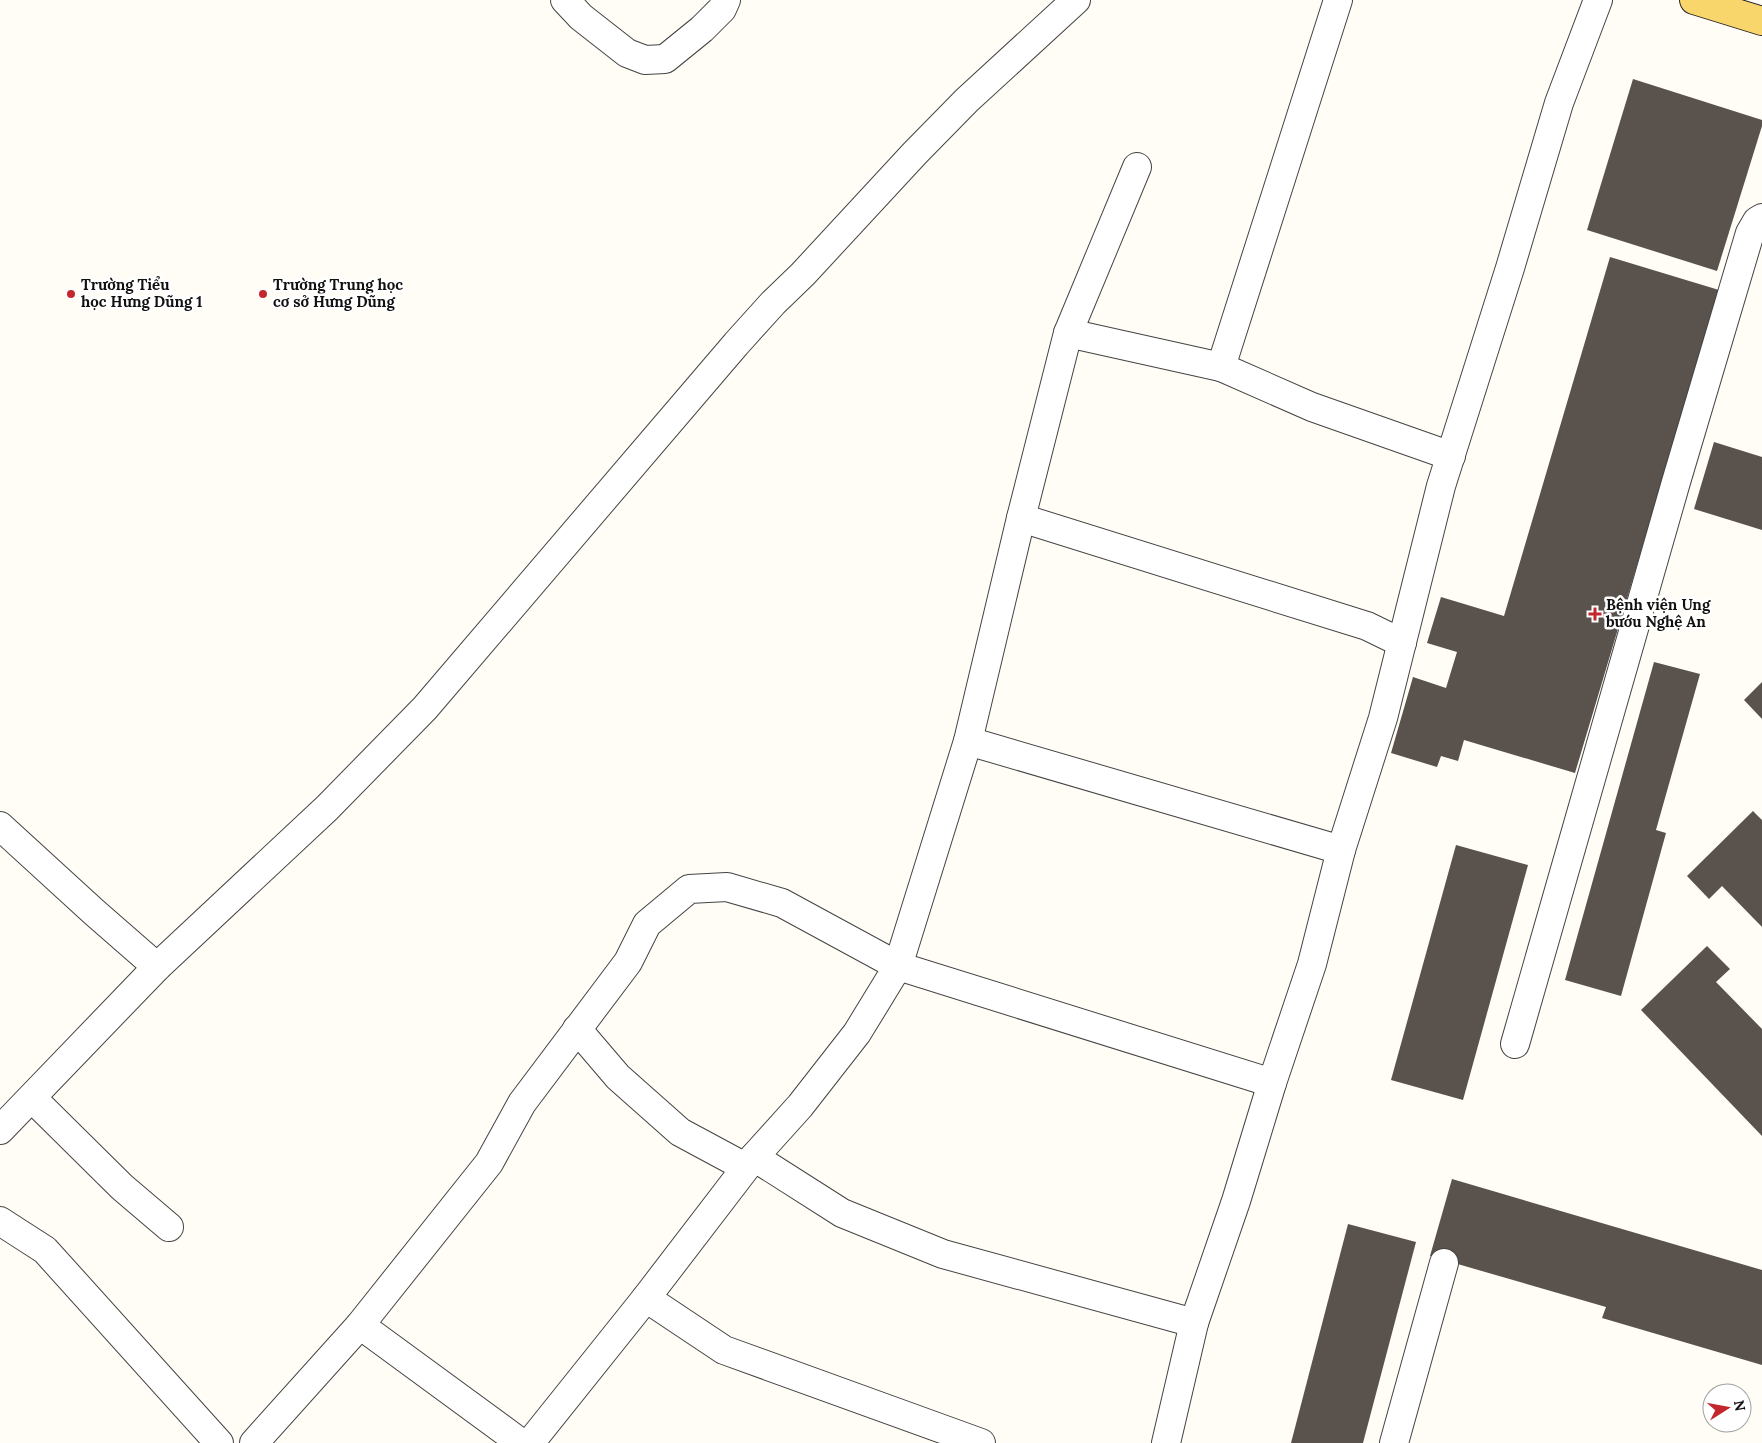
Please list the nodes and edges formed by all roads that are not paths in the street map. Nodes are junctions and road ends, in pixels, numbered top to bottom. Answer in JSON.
{"nodes":[{"id":1,"x":565,"y":0,"type":"edge"},
{"id":2,"x":726,"y":0,"type":"edge"},
{"id":3,"x":1076,"y":0,"type":"edge"},
{"id":4,"x":1338,"y":0,"type":"edge"},
{"id":5,"x":1598,"y":0,"type":"edge"},
{"id":6,"x":1694,"y":0,"type":"edge"},
{"id":7,"x":1762,"y":21,"type":"edge"},
{"id":8,"x":1137,"y":167,"type":"dead end"},
{"id":9,"x":1762,"y":218,"type":"edge"},
{"id":10,"x":1068,"y":333,"type":"junction"},
{"id":11,"x":1221,"y":367,"type":"junction"},
{"id":12,"x":1451,"y":456,"type":"junction"},
{"id":13,"x":1021,"y":518,"type":"junction"},
{"id":14,"x":1402,"y":643,"type":"junction"},
{"id":15,"x":968,"y":740,"type":"junction"},
{"id":16,"x":0,"y":826,"type":"edge"},
{"id":17,"x":1341,"y":850,"type":"junction"},
{"id":18,"x":898,"y":966,"type":"junction"},
{"id":19,"x":157,"y":967,"type":"junction"},
{"id":20,"x":577,"y":1029,"type":"junction"},
{"id":21,"x":1515,"y":1044,"type":"dead end"},
{"id":22,"x":1272,"y":1084,"type":"junction"},
{"id":23,"x":32,"y":1098,"type":"junction"},
{"id":24,"x":0,"y":1130,"type":"edge"},
{"id":25,"x":749,"y":1162,"type":"junction"},
{"id":26,"x":0,"y":1220,"type":"edge"},
{"id":27,"x":169,"y":1228,"type":"dead end"},
{"id":28,"x":1444,"y":1264,"type":"dead end"},
{"id":29,"x":646,"y":1298,"type":"junction"},
{"id":30,"x":1194,"y":1323,"type":"junction"},
{"id":31,"x":360,"y":1325,"type":"junction"},
{"id":32,"x":219,"y":1443,"type":"edge"},
{"id":33,"x":254,"y":1443,"type":"edge"},
{"id":34,"x":521,"y":1443,"type":"edge"},
{"id":35,"x":530,"y":1443,"type":"edge"},
{"id":36,"x":981,"y":1443,"type":"edge"},
{"id":37,"x":1166,"y":1443,"type":"edge"},
{"id":38,"x":1394,"y":1443,"type":"edge"}],
"edges":[{"from":1,"to":2,"type":"street"},
{"from":3,"to":19,"type":"street"},
{"from":4,"to":11,"type":"street"},
{"from":5,"to":12,"type":"street"},
{"from":6,"to":7,"type":"main road"},
{"from":8,"to":10,"type":"street"},
{"from":9,"to":21,"type":"street"},
{"from":10,"to":11,"type":"street"},
{"from":10,"to":13,"type":"street"},
{"from":11,"to":12,"type":"street"},
{"from":12,"to":14,"type":"street"},
{"from":13,"to":14,"type":"street"},
{"from":13,"to":15,"type":"street"},
{"from":14,"to":17,"type":"street"},
{"from":15,"to":17,"type":"street"},
{"from":15,"to":18,"type":"street"},
{"from":16,"to":19,"type":"street"},
{"from":17,"to":22,"type":"street"},
{"from":18,"to":20,"type":"street"},
{"from":18,"to":22,"type":"street"},
{"from":18,"to":25,"type":"street"},
{"from":19,"to":23,"type":"street"},
{"from":20,"to":25,"type":"street"},
{"from":20,"to":31,"type":"street"},
{"from":22,"to":30,"type":"street"},
{"from":23,"to":24,"type":"street"},
{"from":23,"to":27,"type":"street"},
{"from":25,"to":29,"type":"street"},
{"from":25,"to":30,"type":"street"},
{"from":26,"to":32,"type":"street"},
{"from":28,"to":38,"type":"street"},
{"from":29,"to":35,"type":"street"},
{"from":29,"to":36,"type":"street"},
{"from":30,"to":37,"type":"street"},
{"from":31,"to":33,"type":"street"},
{"from":31,"to":34,"type":"street"}]}
